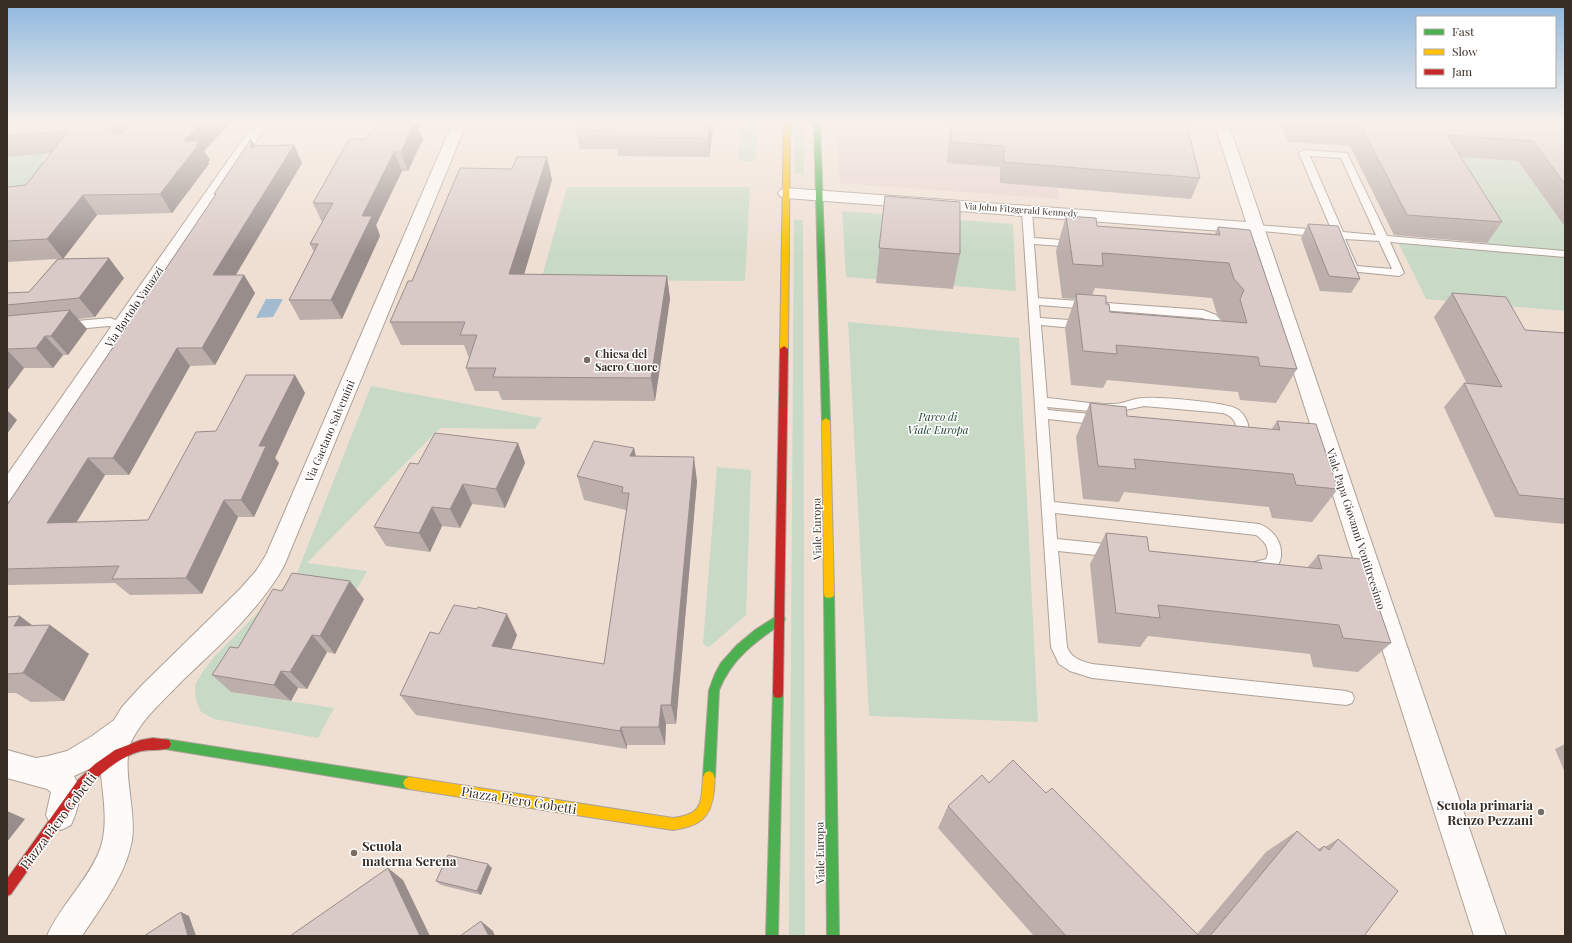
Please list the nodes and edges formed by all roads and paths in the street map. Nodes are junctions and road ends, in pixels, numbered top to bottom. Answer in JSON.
{"nodes":[{"id":1,"x":232,"y":166,"type":"edge"},
{"id":2,"x":441,"y":166,"type":"edge"},
{"id":3,"x":786,"y":166,"type":"edge"},
{"id":4,"x":819,"y":166,"type":"edge"},
{"id":5,"x":1236,"y":166,"type":"edge"},
{"id":6,"x":1310,"y":166,"type":"edge"},
{"id":7,"x":1349,"y":166,"type":"edge"},
{"id":8,"x":786,"y":193,"type":"junction"},
{"id":9,"x":820,"y":195,"type":"junction"},
{"id":10,"x":1027,"y":211,"type":"junction"},
{"id":11,"x":1256,"y":228,"type":"junction"},
{"id":12,"x":1339,"y":235,"type":"junction"},
{"id":13,"x":1384,"y":239,"type":"junction"},
{"id":14,"x":1029,"y":241,"type":"junction"},
{"id":15,"x":1085,"y":245,"type":"edge"},
{"id":16,"x":1565,"y":254,"type":"edge"},
{"id":17,"x":1033,"y":300,"type":"junction"},
{"id":18,"x":1035,"y":321,"type":"junction"},
{"id":19,"x":1098,"y":326,"type":"edge"},
{"id":20,"x":52,"y":328,"type":"edge"},
{"id":21,"x":119,"y":330,"type":"junction"},
{"id":22,"x":1201,"y":335,"type":"edge"},
{"id":23,"x":1041,"y":408,"type":"junction"},
{"id":24,"x":1113,"y":424,"type":"edge"},
{"id":25,"x":1222,"y":442,"type":"edge"},
{"id":26,"x":7,"y":493,"type":"edge"},
{"id":27,"x":1048,"y":507,"type":"junction"},
{"id":28,"x":1051,"y":544,"type":"junction"},
{"id":29,"x":1129,"y":553,"type":"edge"},
{"id":30,"x":1244,"y":566,"type":"edge"},
{"id":31,"x":780,"y":619,"type":"junction"},
{"id":32,"x":1346,"y":698,"type":"dead end"},
{"id":33,"x":143,"y":703,"type":"junction"},
{"id":34,"x":123,"y":729,"type":"junction"},
{"id":35,"x":157,"y":743,"type":"junction"},
{"id":36,"x":114,"y":756,"type":"junction"},
{"id":37,"x":7,"y":764,"type":"edge"},
{"id":38,"x":35,"y":772,"type":"junction"},
{"id":39,"x":61,"y":815,"type":"junction"},
{"id":40,"x":7,"y":890,"type":"edge"},
{"id":41,"x":63,"y":936,"type":"edge"},
{"id":42,"x":772,"y":936,"type":"edge"},
{"id":43,"x":833,"y":936,"type":"edge"},
{"id":44,"x":1490,"y":936,"type":"edge"}],
"edges":[{"from":1,"to":21,"type":"street","name":"Via Bortolo Vanazzi"},
{"from":2,"to":33,"type":"street","name":"Via Gaetano Salvemini"},
{"from":3,"to":8,"type":"street"},
{"from":4,"to":9,"type":"street","name":"Viale Europa"},
{"from":5,"to":11,"type":"street","name":"Viale Papa Giovanni Ventitreesimo"},
{"from":6,"to":12,"type":"lane"},
{"from":7,"to":13,"type":"lane"},
{"from":8,"to":9,"type":"street","name":"Via John Fitzgerald Kennedy"},
{"from":8,"to":31,"type":"street"},
{"from":9,"to":10,"type":"street","name":"Via John Fitzgerald Kennedy"},
{"from":9,"to":43,"type":"street","name":"Viale Europa"},
{"from":10,"to":11,"type":"street","name":"Via John Fitzgerald Kennedy"},
{"from":10,"to":14,"type":"lane"},
{"from":11,"to":12,"type":"lane"},
{"from":11,"to":44,"type":"street","name":"Viale Papa Giovanni Ventitreesimo"},
{"from":12,"to":13,"type":"lane"},
{"from":12,"to":13,"type":"lane"},
{"from":13,"to":16,"type":"lane"},
{"from":14,"to":15,"type":"lane"},
{"from":14,"to":17,"type":"lane"},
{"from":17,"to":18,"type":"lane"},
{"from":17,"to":22,"type":"lane"},
{"from":18,"to":19,"type":"lane"},
{"from":18,"to":23,"type":"lane"},
{"from":20,"to":21,"type":"lane"},
{"from":21,"to":26,"type":"street","name":"Via Bortolo Vanazzi"},
{"from":23,"to":24,"type":"lane"},
{"from":23,"to":25,"type":"lane"},
{"from":23,"to":27,"type":"lane"},
{"from":27,"to":28,"type":"lane"},
{"from":27,"to":30,"type":"lane"},
{"from":28,"to":29,"type":"lane"},
{"from":28,"to":32,"type":"lane"},
{"from":31,"to":35,"type":"street","name":"Piazza Piero Gobetti"},
{"from":31,"to":42,"type":"street"},
{"from":33,"to":34,"type":"street","name":"Via Gaetano Salvemini"},
{"from":33,"to":35,"type":"street","name":"Via Gaetano Salvemini"},
{"from":34,"to":36,"type":"street","name":"Via Gaetano Salvemini"},
{"from":34,"to":38,"type":"street"},
{"from":35,"to":36,"type":"street","name":"Piazza Piero Gobetti"},
{"from":36,"to":39,"type":"street","name":"Piazza Piero Gobetti"},
{"from":36,"to":41,"type":"street","name":"Piazza Piero Gobetti"},
{"from":37,"to":38,"type":"street"},
{"from":38,"to":39,"type":"street"},
{"from":39,"to":40,"type":"street","name":"Piazza Piero Gobetti"}]}
